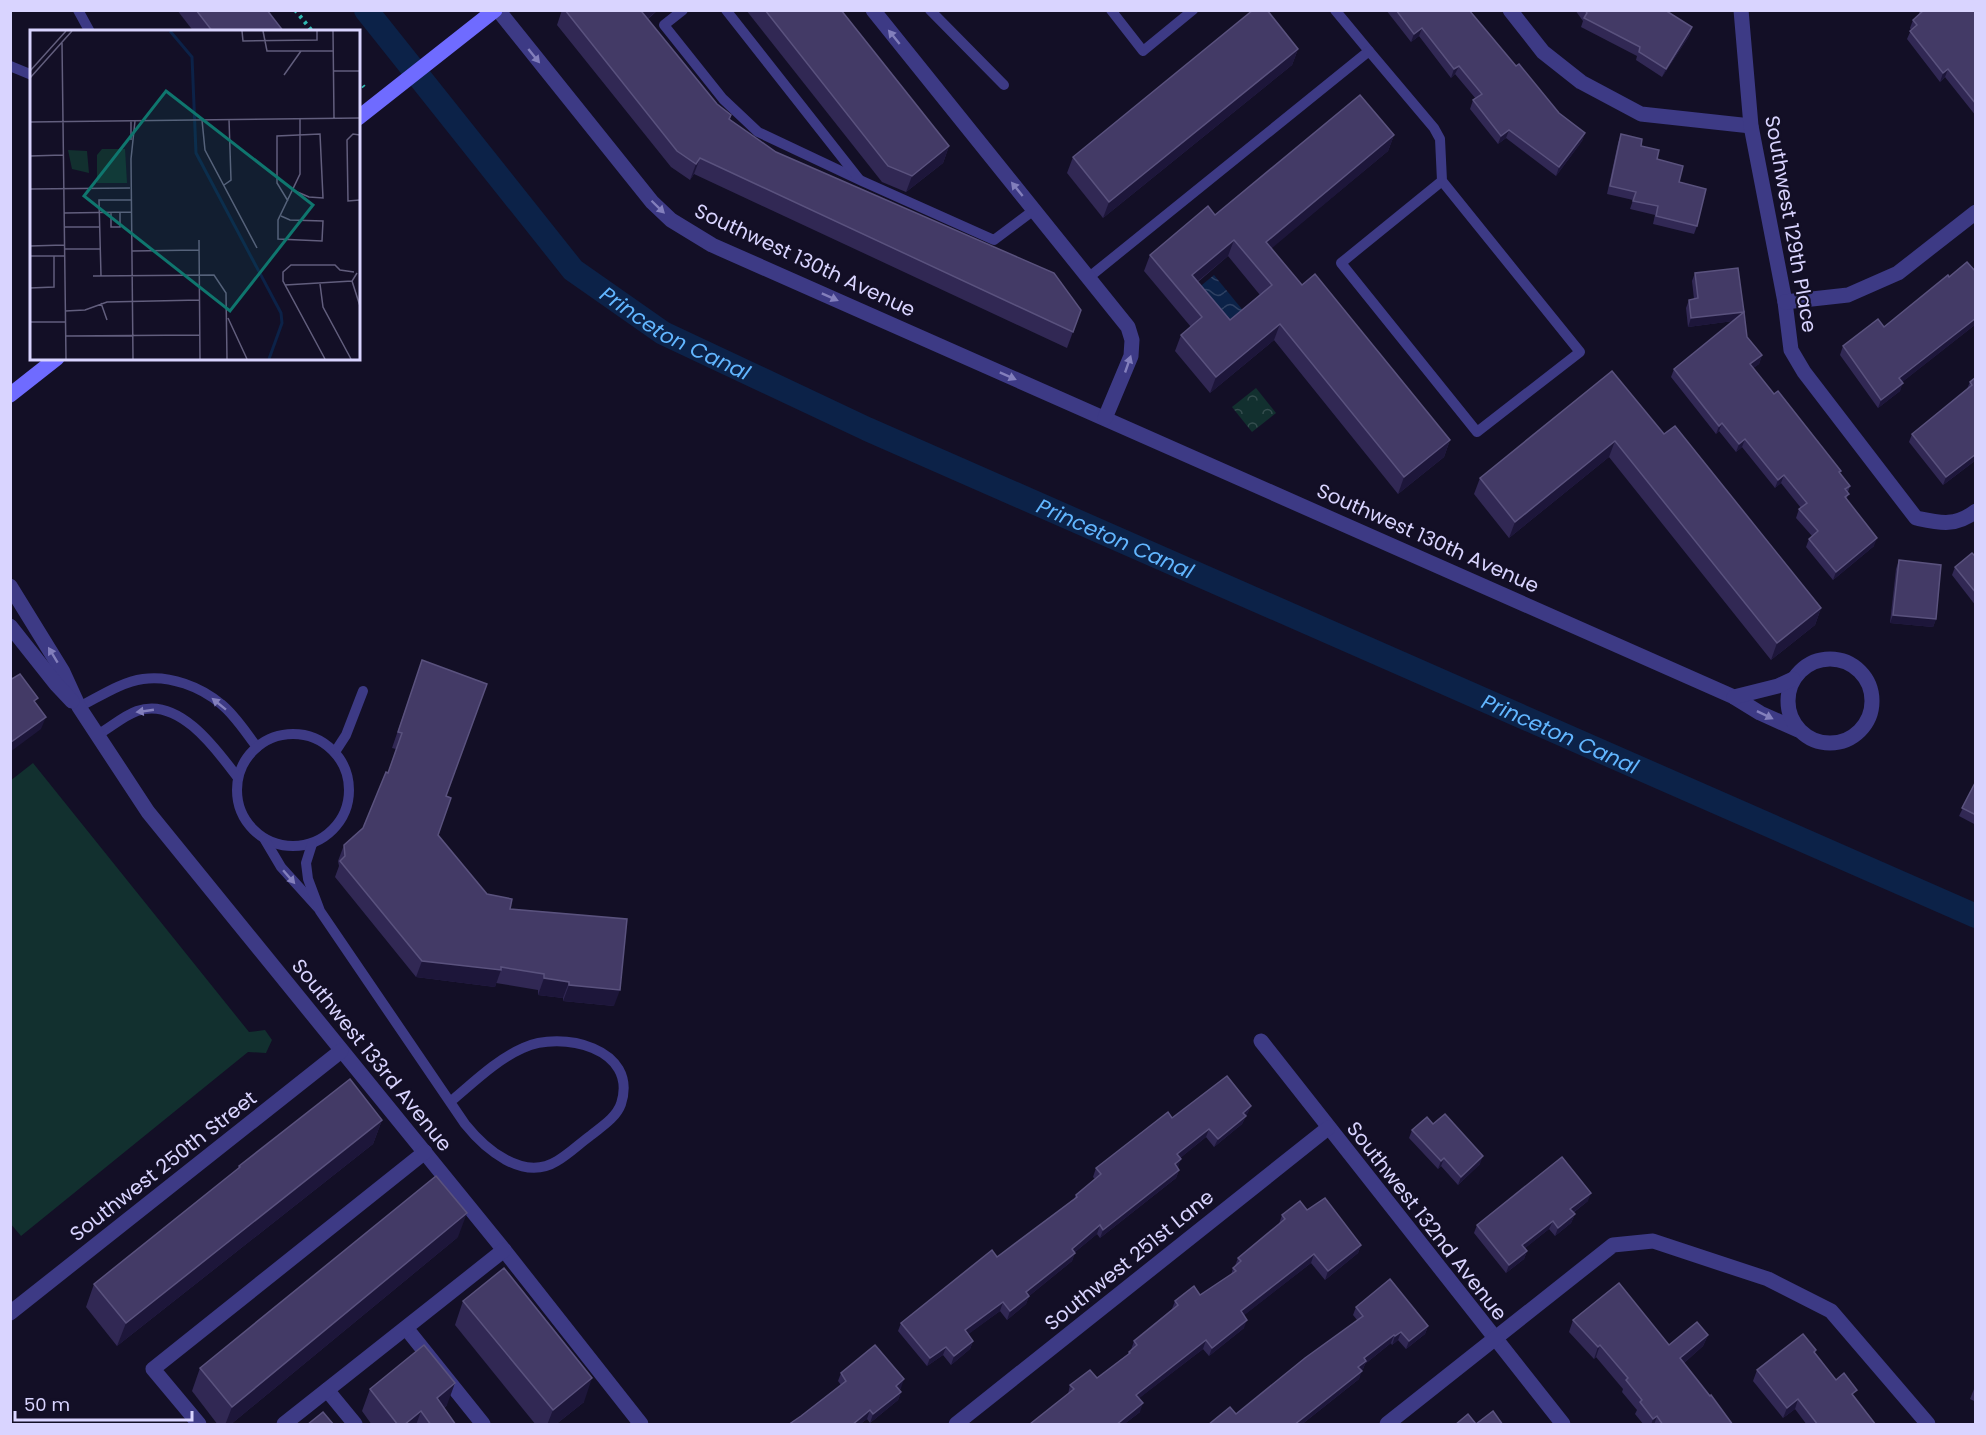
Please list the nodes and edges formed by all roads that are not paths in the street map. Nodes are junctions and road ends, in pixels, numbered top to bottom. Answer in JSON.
{"nodes":[{"id":1,"x":78,"y":10,"type":"edge"},
{"id":2,"x":497,"y":10,"type":"edge"},
{"id":3,"x":683,"y":10,"type":"edge"},
{"id":4,"x":726,"y":10,"type":"edge"},
{"id":5,"x":873,"y":10,"type":"edge"},
{"id":6,"x":930,"y":10,"type":"edge"},
{"id":7,"x":1111,"y":10,"type":"edge"},
{"id":8,"x":1193,"y":10,"type":"edge"},
{"id":9,"x":1335,"y":10,"type":"edge"},
{"id":10,"x":1510,"y":10,"type":"edge"},
{"id":11,"x":1741,"y":10,"type":"edge"},
{"id":12,"x":89,"y":30,"type":"edge"},
{"id":13,"x":1369,"y":51,"type":"junction"},
{"id":14,"x":10,"y":66,"type":"edge"},
{"id":15,"x":30,"y":74,"type":"edge"},
{"id":16,"x":1004,"y":85,"type":"dead end"},
{"id":17,"x":360,"y":116,"type":"edge"},
{"id":18,"x":1752,"y":126,"type":"junction"},
{"id":19,"x":861,"y":181,"type":"junction"},
{"id":20,"x":1442,"y":182,"type":"junction"},
{"id":21,"x":1034,"y":210,"type":"junction"},
{"id":22,"x":1976,"y":212,"type":"edge"},
{"id":23,"x":1088,"y":278,"type":"junction"},
{"id":24,"x":1785,"y":302,"type":"junction"},
{"id":25,"x":54,"y":360,"type":"edge"},
{"id":26,"x":10,"y":395,"type":"edge"},
{"id":27,"x":1105,"y":418,"type":"junction"},
{"id":28,"x":1976,"y":511,"type":"edge"},
{"id":29,"x":10,"y":586,"type":"edge"},
{"id":30,"x":10,"y":626,"type":"edge"},
{"id":31,"x":1793,"y":680,"type":"junction"},
{"id":32,"x":363,"y":691,"type":"dead end"},
{"id":33,"x":1734,"y":697,"type":"junction"},
{"id":34,"x":79,"y":707,"type":"junction"},
{"id":35,"x":1798,"y":730,"type":"junction"},
{"id":36,"x":97,"y":735,"type":"junction"},
{"id":37,"x":257,"y":747,"type":"junction"},
{"id":38,"x":335,"y":752,"type":"junction"},
{"id":39,"x":238,"y":778,"type":"junction"},
{"id":40,"x":265,"y":840,"type":"junction"},
{"id":41,"x":312,"y":844,"type":"junction"},
{"id":42,"x":320,"y":910,"type":"junction"},
{"id":43,"x":1261,"y":1041,"type":"dead end"},
{"id":44,"x":341,"y":1051,"type":"junction"},
{"id":45,"x":450,"y":1102,"type":"junction"},
{"id":46,"x":1328,"y":1128,"type":"junction"},
{"id":47,"x":425,"y":1152,"type":"junction"},
{"id":48,"x":504,"y":1250,"type":"junction"},
{"id":49,"x":10,"y":1313,"type":"edge"},
{"id":50,"x":406,"y":1328,"type":"junction"},
{"id":51,"x":1495,"y":1340,"type":"junction"},
{"id":52,"x":327,"y":1390,"type":"junction"},
{"id":53,"x":198,"y":1425,"type":"edge"},
{"id":54,"x":284,"y":1425,"type":"edge"},
{"id":55,"x":355,"y":1425,"type":"edge"},
{"id":56,"x":483,"y":1425,"type":"edge"},
{"id":57,"x":641,"y":1425,"type":"edge"},
{"id":58,"x":956,"y":1425,"type":"edge"},
{"id":59,"x":1387,"y":1425,"type":"edge"},
{"id":60,"x":1563,"y":1425,"type":"edge"},
{"id":61,"x":1928,"y":1425,"type":"edge"}],
"edges":[{"from":1,"to":12,"type":"lane"},
{"from":2,"to":17,"type":"street"},
{"from":2,"to":27,"type":"street","name":"Southwest 130th Avenue","one_way":true},
{"from":3,"to":19,"type":"lane"},
{"from":4,"to":19,"type":"lane"},
{"from":21,"to":5,"type":"street","one_way":true},
{"from":6,"to":16,"type":"lane"},
{"from":7,"to":8,"type":"lane"},
{"from":9,"to":13,"type":"lane"},
{"from":10,"to":18,"type":"street"},
{"from":11,"to":18,"type":"street","name":"Southwest 129th Place"},
{"from":13,"to":20,"type":"lane"},
{"from":13,"to":23,"type":"lane"},
{"from":14,"to":15,"type":"lane"},
{"from":18,"to":24,"type":"street","name":"Southwest 129th Place"},
{"from":19,"to":21,"type":"lane"},
{"from":20,"to":20,"type":"lane"},
{"from":21,"to":23,"type":"street"},
{"from":22,"to":24,"type":"street"},
{"from":27,"to":23,"type":"street","one_way":true},
{"from":24,"to":28,"type":"street","name":"Southwest 129th Place"},
{"from":25,"to":26,"type":"street"},
{"from":27,"to":33,"type":"street","name":"Southwest 130th Avenue"},
{"from":34,"to":29,"type":"street","name":"Southwest 133rd Avenue","one_way":true},
{"from":30,"to":34,"type":"street","name":"Southwest 133rd Avenue"},
{"from":31,"to":33,"type":"street"},
{"from":31,"to":35,"type":"street"},
{"from":31,"to":35,"type":"street"},
{"from":32,"to":38,"type":"lane"},
{"from":33,"to":35,"type":"street","name":"Southwest 130th Avenue","one_way":true},
{"from":34,"to":36,"type":"street","name":"Southwest 133rd Avenue"},
{"from":37,"to":34,"type":"lane","one_way":true},
{"from":39,"to":36,"type":"lane","one_way":true},
{"from":36,"to":44,"type":"street","name":"Southwest 133rd Avenue"},
{"from":37,"to":38,"type":"lane"},
{"from":37,"to":39,"type":"lane"},
{"from":38,"to":41,"type":"lane"},
{"from":39,"to":40,"type":"lane"},
{"from":40,"to":41,"type":"lane"},
{"from":40,"to":42,"type":"lane","one_way":true},
{"from":41,"to":42,"type":"lane"},
{"from":42,"to":45,"type":"lane"},
{"from":43,"to":46,"type":"street","name":"Southwest 132nd Avenue"},
{"from":44,"to":47,"type":"street","name":"Southwest 133rd Avenue"},
{"from":44,"to":49,"type":"street","name":"Southwest 250th Street"},
{"from":45,"to":45,"type":"lane"},
{"from":46,"to":51,"type":"street","name":"Southwest 132nd Avenue"},
{"from":46,"to":58,"type":"street","name":"Southwest 251st Lane"},
{"from":47,"to":48,"type":"street","name":"Southwest 133rd Avenue"},
{"from":47,"to":53,"type":"street"},
{"from":48,"to":50,"type":"street"},
{"from":48,"to":57,"type":"street","name":"Southwest 133rd Avenue"},
{"from":50,"to":52,"type":"street"},
{"from":50,"to":56,"type":"street"},
{"from":51,"to":59,"type":"street"},
{"from":51,"to":60,"type":"street","name":"Southwest 132nd Avenue"},
{"from":51,"to":61,"type":"street"},
{"from":52,"to":54,"type":"street"},
{"from":52,"to":55,"type":"street"}]}
